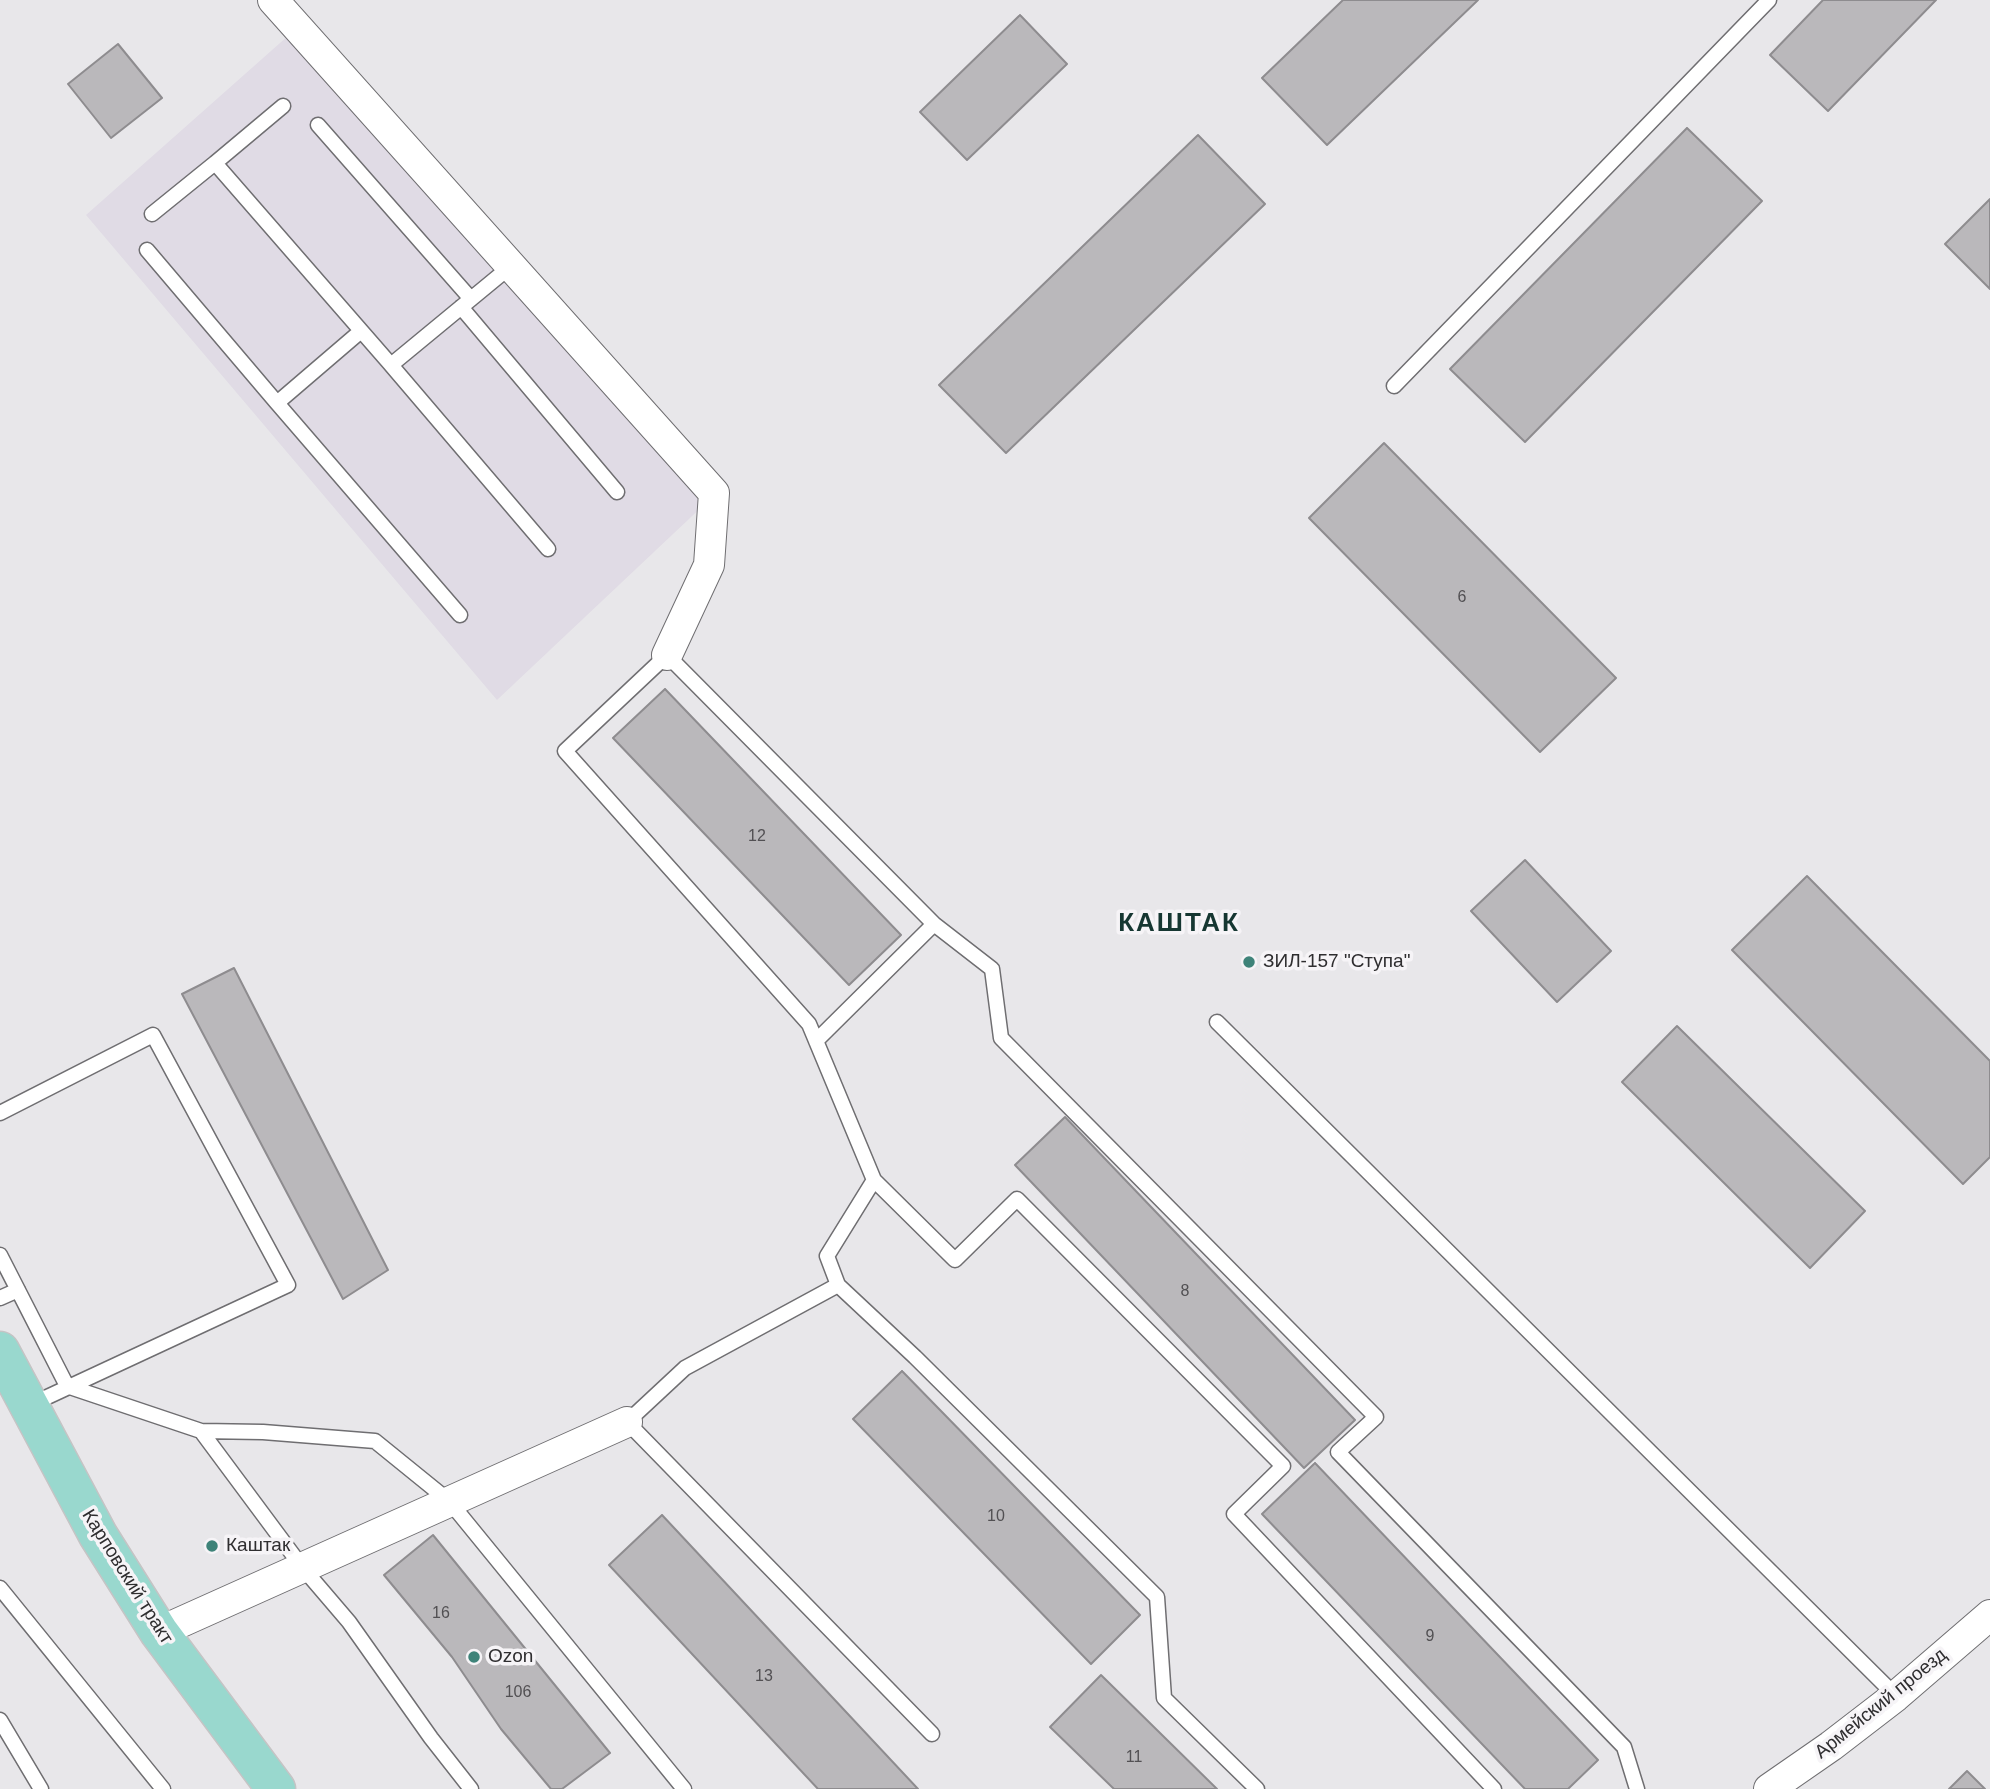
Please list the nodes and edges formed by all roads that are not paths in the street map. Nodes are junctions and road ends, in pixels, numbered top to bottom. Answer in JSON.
{"nodes":[{"id":1,"x":273,"y":0,"type":"edge"},
{"id":2,"x":1769,"y":0,"type":"edge"},
{"id":3,"x":283,"y":106,"type":"dead end"},
{"id":4,"x":318,"y":125,"type":"dead end"},
{"id":5,"x":215,"y":163,"type":"junction"},
{"id":6,"x":152,"y":214,"type":"dead end"},
{"id":7,"x":147,"y":250,"type":"dead end"},
{"id":8,"x":511,"y":266,"type":"junction"},
{"id":9,"x":466,"y":303,"type":"junction"},
{"id":10,"x":361,"y":331,"type":"junction"},
{"id":11,"x":391,"y":365,"type":"junction"},
{"id":12,"x":1394,"y":386,"type":"dead end"},
{"id":13,"x":277,"y":403,"type":"junction"},
{"id":14,"x":617,"y":492,"type":"dead end"},
{"id":15,"x":548,"y":549,"type":"dead end"},
{"id":16,"x":460,"y":615,"type":"dead end"},
{"id":17,"x":667,"y":655,"type":"junction"},
{"id":18,"x":933,"y":924,"type":"junction"},
{"id":19,"x":1217,"y":1021,"type":"dead end"},
{"id":20,"x":816,"y":1041,"type":"junction"},
{"id":21,"x":0,"y":1113,"type":"edge"},
{"id":22,"x":874,"y":1180,"type":"junction"},
{"id":23,"x":0,"y":1255,"type":"edge"},
{"id":24,"x":838,"y":1285,"type":"junction"},
{"id":25,"x":18,"y":1290,"type":"junction"},
{"id":26,"x":0,"y":1298,"type":"edge"},
{"id":27,"x":0,"y":1351,"type":"edge"},
{"id":28,"x":67,"y":1386,"type":"junction"},
{"id":29,"x":28,"y":1405,"type":"junction"},
{"id":30,"x":627,"y":1422,"type":"junction"},
{"id":31,"x":201,"y":1431,"type":"junction"},
{"id":32,"x":449,"y":1501,"type":"junction"},
{"id":33,"x":302,"y":1567,"type":"junction"},
{"id":34,"x":0,"y":1588,"type":"edge"},
{"id":35,"x":1990,"y":1615,"type":"edge"},
{"id":36,"x":159,"y":1632,"type":"junction"},
{"id":37,"x":1896,"y":1696,"type":"junction"},
{"id":38,"x":0,"y":1720,"type":"edge"},
{"id":39,"x":932,"y":1734,"type":"dead end"},
{"id":40,"x":41,"y":1789,"type":"edge"},
{"id":41,"x":163,"y":1789,"type":"edge"},
{"id":42,"x":276,"y":1789,"type":"edge"},
{"id":43,"x":471,"y":1789,"type":"edge"},
{"id":44,"x":684,"y":1789,"type":"edge"},
{"id":45,"x":1257,"y":1789,"type":"edge"},
{"id":46,"x":1494,"y":1789,"type":"edge"},
{"id":47,"x":1637,"y":1789,"type":"edge"},
{"id":48,"x":1769,"y":1789,"type":"edge"}],
"edges":[{"from":1,"to":8,"type":"street"},
{"from":2,"to":12,"type":"lane"},
{"from":3,"to":5,"type":"lane"},
{"from":4,"to":9,"type":"lane"},
{"from":5,"to":6,"type":"lane"},
{"from":5,"to":10,"type":"lane"},
{"from":7,"to":13,"type":"lane"},
{"from":8,"to":9,"type":"lane"},
{"from":8,"to":17,"type":"street"},
{"from":9,"to":11,"type":"lane"},
{"from":9,"to":14,"type":"lane"},
{"from":10,"to":11,"type":"lane"},
{"from":10,"to":13,"type":"lane"},
{"from":11,"to":15,"type":"lane"},
{"from":13,"to":16,"type":"lane"},
{"from":17,"to":18,"type":"lane"},
{"from":17,"to":20,"type":"lane"},
{"from":18,"to":20,"type":"lane"},
{"from":18,"to":47,"type":"lane"},
{"from":19,"to":37,"type":"lane"},
{"from":20,"to":22,"type":"lane"},
{"from":21,"to":28,"type":"lane"},
{"from":22,"to":24,"type":"lane"},
{"from":22,"to":46,"type":"lane"},
{"from":23,"to":25,"type":"lane"},
{"from":24,"to":30,"type":"lane"},
{"from":24,"to":45,"type":"lane"},
{"from":25,"to":26,"type":"lane"},
{"from":25,"to":28,"type":"lane"},
{"from":27,"to":29,"type":"main road","name":"Карповский тракт"},
{"from":28,"to":29,"type":"lane"},
{"from":28,"to":31,"type":"lane"},
{"from":29,"to":36,"type":"main road","name":"Карповский тракт"},
{"from":30,"to":32,"type":"street"},
{"from":30,"to":39,"type":"lane"},
{"from":31,"to":32,"type":"lane"},
{"from":31,"to":33,"type":"lane"},
{"from":32,"to":33,"type":"street"},
{"from":32,"to":44,"type":"lane"},
{"from":33,"to":36,"type":"street"},
{"from":33,"to":43,"type":"lane"},
{"from":34,"to":41,"type":"lane"},
{"from":35,"to":37,"type":"street","name":"Армейский проезд"},
{"from":36,"to":42,"type":"main road","name":"Карповский тракт"},
{"from":37,"to":48,"type":"street","name":"Армейский проезд"},
{"from":38,"to":40,"type":"lane"}]}
